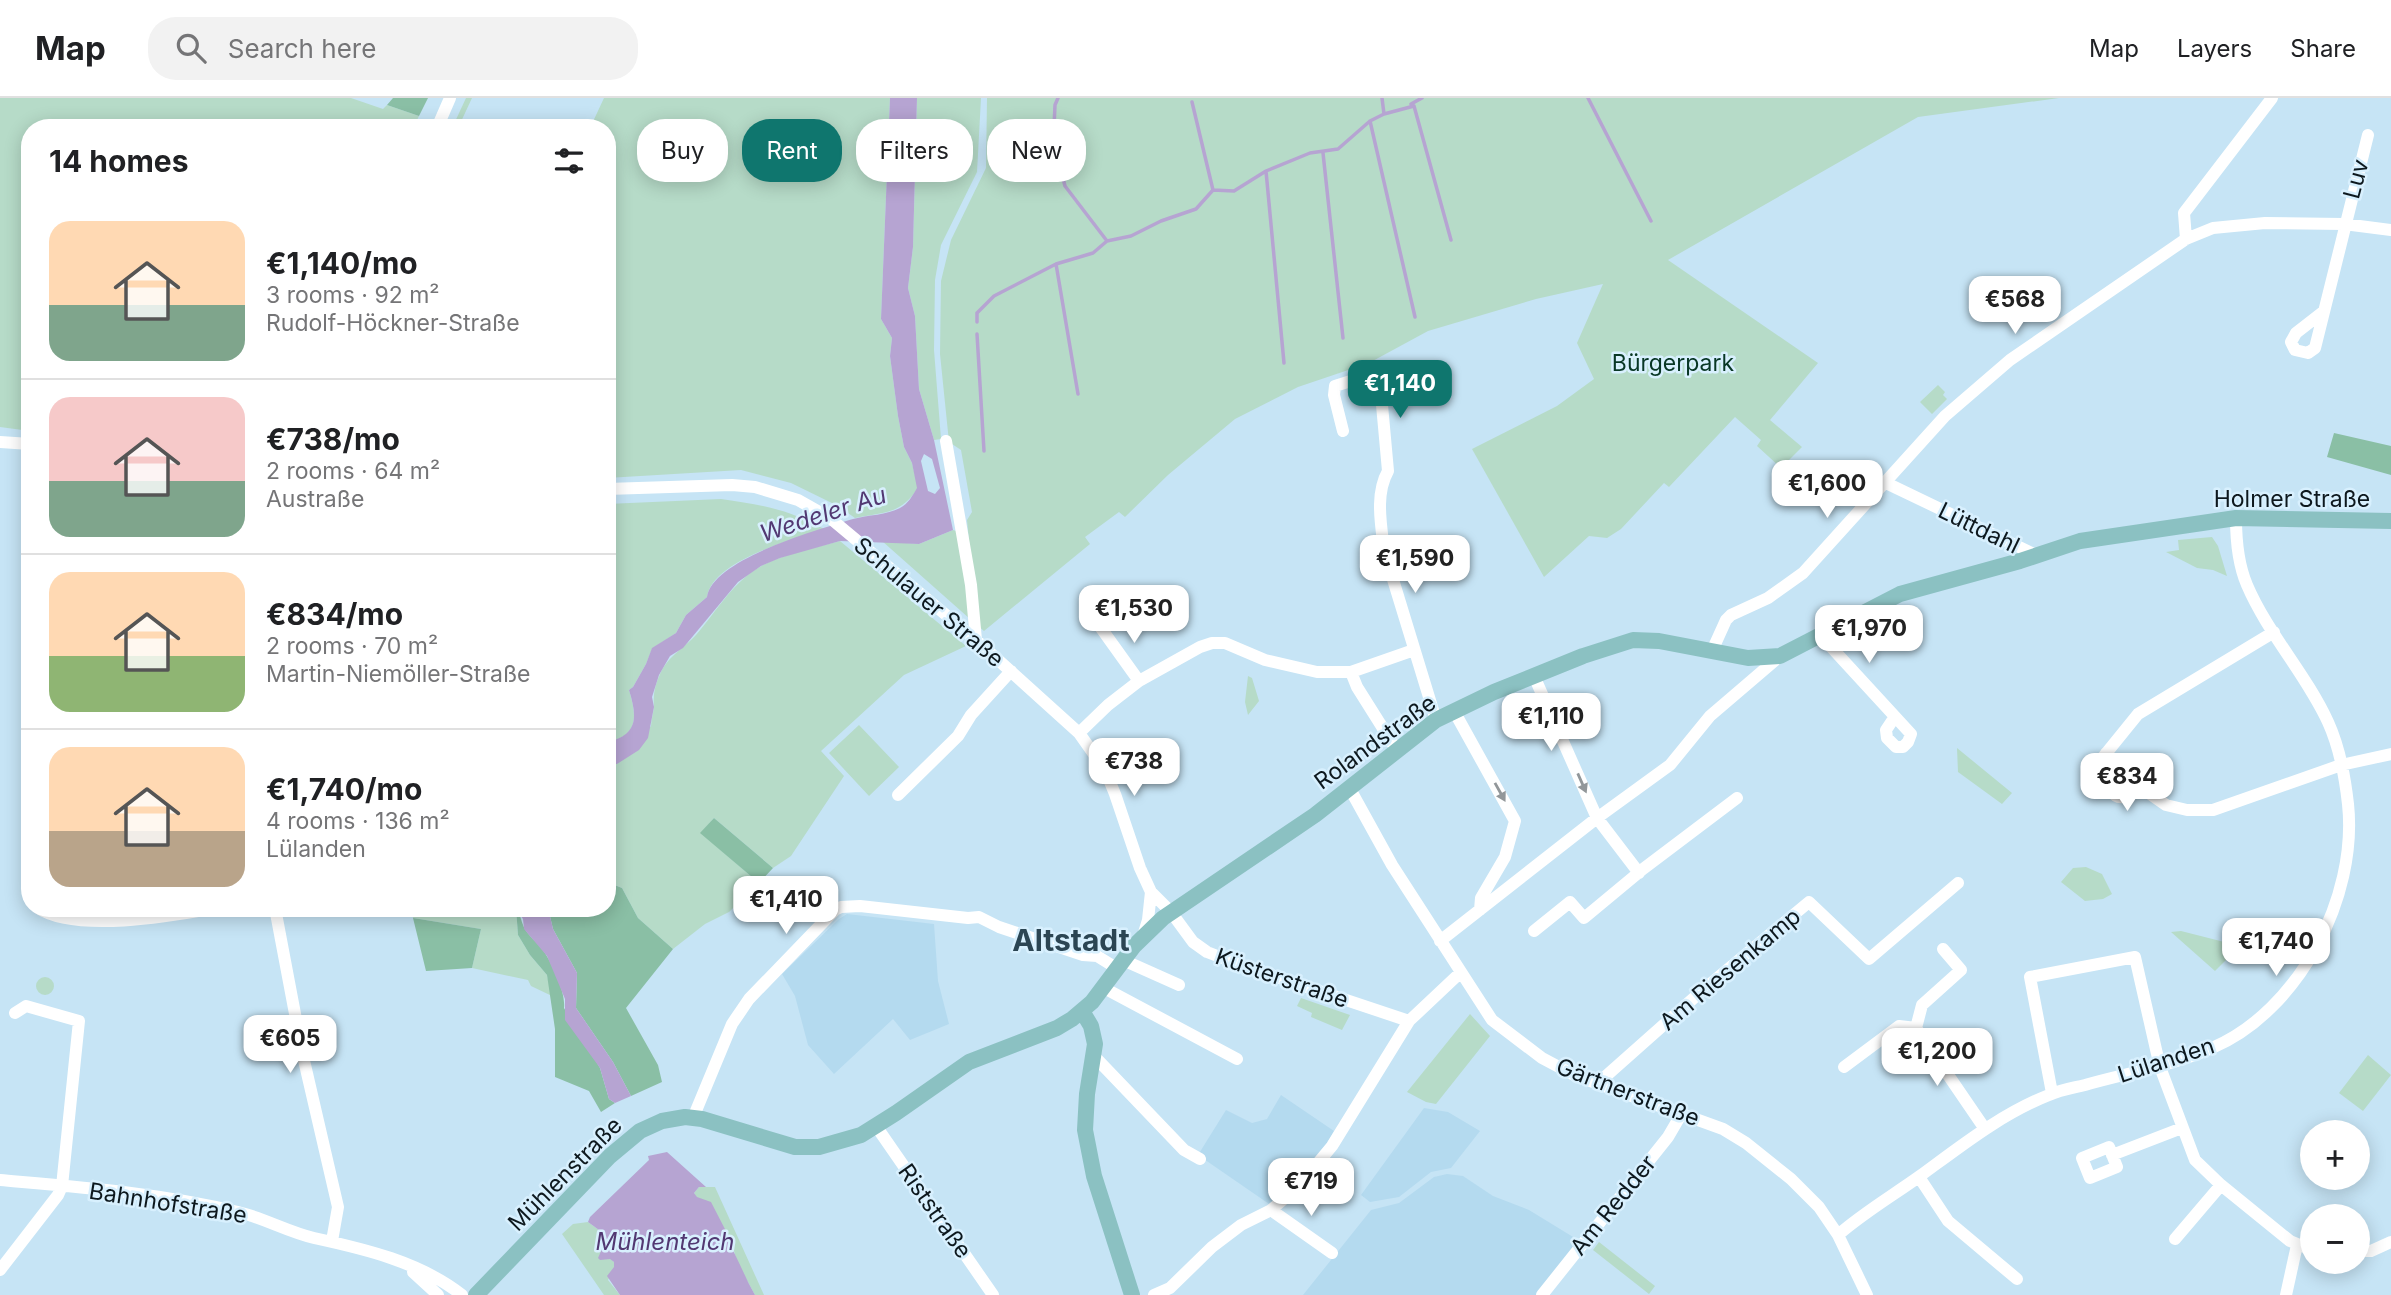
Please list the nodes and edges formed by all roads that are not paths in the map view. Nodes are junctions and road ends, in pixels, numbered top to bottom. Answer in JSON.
{"nodes":[{"id":1,"x":450,"y":98,"type":"edge"},
{"id":2,"x":2272,"y":98,"type":"edge"},
{"id":3,"x":441,"y":119,"type":"edge"},
{"id":4,"x":2368,"y":135,"type":"dead end"},
{"id":5,"x":2344,"y":224,"type":"junction"},
{"id":6,"x":2391,"y":230,"type":"edge"},
{"id":7,"x":2186,"y":239,"type":"junction"},
{"id":8,"x":2323,"y":312,"type":"dead end"},
{"id":9,"x":1343,"y":431,"type":"dead end"},
{"id":10,"x":946,"y":441,"type":"dead end"},
{"id":11,"x":0,"y":442,"type":"edge"},
{"id":12,"x":21,"y":443,"type":"edge"},
{"id":13,"x":1884,"y":482,"type":"junction"},
{"id":14,"x":616,"y":489,"type":"edge"},
{"id":15,"x":2236,"y":518,"type":"junction"},
{"id":16,"x":2391,"y":521,"type":"edge"},
{"id":17,"x":2036,"y":555,"type":"junction"},
{"id":18,"x":1101,"y":628,"type":"dead end"},
{"id":19,"x":2274,"y":632,"type":"junction"},
{"id":20,"x":1820,"y":635,"type":"junction"},
{"id":21,"x":975,"y":640,"type":"junction"},
{"id":22,"x":1415,"y":650,"type":"junction"},
{"id":23,"x":1712,"y":651,"type":"junction"},
{"id":24,"x":1780,"y":656,"type":"junction"},
{"id":25,"x":1011,"y":671,"type":"junction"},
{"id":26,"x":1351,"y":672,"type":"junction"},
{"id":27,"x":1534,"y":676,"type":"junction"},
{"id":28,"x":1139,"y":681,"type":"junction"},
{"id":29,"x":1454,"y":711,"type":"junction"},
{"id":30,"x":1894,"y":718,"type":"dead end"},
{"id":31,"x":1436,"y":720,"type":"junction"},
{"id":32,"x":1079,"y":733,"type":"junction"},
{"id":33,"x":1396,"y":749,"type":"junction"},
{"id":34,"x":2106,"y":753,"type":"junction"},
{"id":35,"x":2391,"y":754,"type":"edge"},
{"id":36,"x":2341,"y":765,"type":"junction"},
{"id":37,"x":2091,"y":772,"type":"dead end"},
{"id":38,"x":2120,"y":774,"type":"junction"},
{"id":39,"x":2133,"y":782,"type":"junction"},
{"id":40,"x":1350,"y":789,"type":"junction"},
{"id":41,"x":898,"y":795,"type":"dead end"},
{"id":42,"x":1737,"y":799,"type":"dead end"},
{"id":43,"x":1597,"y":818,"type":"junction"},
{"id":44,"x":1639,"y":873,"type":"junction"},
{"id":45,"x":1958,"y":883,"type":"dead end"},
{"id":46,"x":1151,"y":892,"type":"junction"},
{"id":47,"x":1480,"y":910,"type":"junction"},
{"id":48,"x":1171,"y":912,"type":"junction"},
{"id":49,"x":60,"y":917,"type":"edge"},
{"id":50,"x":151,"y":917,"type":"edge"},
{"id":51,"x":277,"y":917,"type":"edge"},
{"id":52,"x":1534,"y":931,"type":"dead end"},
{"id":53,"x":1143,"y":936,"type":"junction"},
{"id":54,"x":1440,"y":942,"type":"junction"},
{"id":55,"x":1943,"y":949,"type":"dead end"},
{"id":56,"x":1120,"y":964,"type":"junction"},
{"id":57,"x":1458,"y":975,"type":"junction"},
{"id":58,"x":1179,"y":985,"type":"dead end"},
{"id":59,"x":1104,"y":988,"type":"junction"},
{"id":60,"x":1082,"y":1011,"type":"junction"},
{"id":61,"x":15,"y":1013,"type":"dead end"},
{"id":62,"x":1408,"y":1023,"type":"junction"},
{"id":63,"x":1916,"y":1028,"type":"junction"},
{"id":64,"x":1094,"y":1056,"type":"junction"},
{"id":65,"x":1237,"y":1059,"type":"dead end"},
{"id":66,"x":1844,"y":1067,"type":"dead end"},
{"id":67,"x":2160,"y":1067,"type":"junction"},
{"id":68,"x":1597,"y":1084,"type":"junction"},
{"id":69,"x":2052,"y":1093,"type":"junction"},
{"id":70,"x":1682,"y":1113,"type":"junction"},
{"id":71,"x":693,"y":1118,"type":"junction"},
{"id":72,"x":876,"y":1126,"type":"junction"},
{"id":73,"x":2182,"y":1128,"type":"junction"},
{"id":74,"x":1985,"y":1129,"type":"junction"},
{"id":75,"x":2112,"y":1155,"type":"dead end"},
{"id":76,"x":1200,"y":1159,"type":"dead end"},
{"id":77,"x":1919,"y":1177,"type":"junction"},
{"id":78,"x":0,"y":1180,"type":"edge"},
{"id":79,"x":2221,"y":1185,"type":"junction"},
{"id":80,"x":62,"y":1186,"type":"junction"},
{"id":81,"x":1271,"y":1210,"type":"junction"},
{"id":82,"x":1838,"y":1235,"type":"junction"},
{"id":83,"x":2175,"y":1239,"type":"dead end"},
{"id":84,"x":332,"y":1241,"type":"junction"},
{"id":85,"x":2391,"y":1242,"type":"edge"},
{"id":86,"x":2297,"y":1245,"type":"junction"},
{"id":87,"x":2300,"y":1246,"type":"edge"},
{"id":88,"x":2370,"y":1251,"type":"edge"},
{"id":89,"x":1332,"y":1253,"type":"dead end"},
{"id":90,"x":401,"y":1263,"type":"junction"},
{"id":91,"x":0,"y":1269,"type":"edge"},
{"id":92,"x":2017,"y":1279,"type":"dead end"},
{"id":93,"x":438,"y":1295,"type":"edge"},
{"id":94,"x":462,"y":1295,"type":"edge"},
{"id":95,"x":476,"y":1295,"type":"edge"},
{"id":96,"x":993,"y":1295,"type":"edge"},
{"id":97,"x":1132,"y":1295,"type":"edge"},
{"id":98,"x":1154,"y":1295,"type":"edge"},
{"id":99,"x":1542,"y":1295,"type":"edge"},
{"id":100,"x":1867,"y":1295,"type":"edge"},
{"id":101,"x":2286,"y":1295,"type":"edge"}],
"edges":[{"from":1,"to":3,"type":"street"},
{"from":2,"to":7,"type":"street"},
{"from":4,"to":5,"type":"street","name":"Luv"},
{"from":5,"to":6,"type":"street"},
{"from":5,"to":7,"type":"street"},
{"from":5,"to":8,"type":"street","name":"Luv"},
{"from":7,"to":13,"type":"street"},
{"from":9,"to":22,"type":"street"},
{"from":10,"to":21,"type":"street"},
{"from":11,"to":12,"type":"street"},
{"from":13,"to":17,"type":"street","name":"Lüttdahl"},
{"from":13,"to":23,"type":"street"},
{"from":14,"to":21,"type":"street","name":"Schulauer Straße"},
{"from":15,"to":16,"type":"main road","name":"Holmer Straße"},
{"from":15,"to":17,"type":"main road","name":"Holmer Straße"},
{"from":15,"to":19,"type":"street","name":"Lülanden"},
{"from":17,"to":20,"type":"main road","name":"Holmer Straße"},
{"from":18,"to":28,"type":"street"},
{"from":19,"to":34,"type":"street"},
{"from":19,"to":36,"type":"street","name":"Lülanden"},
{"from":20,"to":24,"type":"main road","name":"Holmer Straße"},
{"from":20,"to":30,"type":"street"},
{"from":21,"to":25,"type":"street","name":"Schulauer Straße"},
{"from":22,"to":26,"type":"street"},
{"from":22,"to":31,"type":"street"},
{"from":23,"to":24,"type":"main road","name":"Rolandstraße"},
{"from":23,"to":27,"type":"main road","name":"Rolandstraße"},
{"from":24,"to":43,"type":"street"},
{"from":25,"to":32,"type":"street","name":"Schulauer Straße"},
{"from":25,"to":41,"type":"street"},
{"from":26,"to":28,"type":"street"},
{"from":26,"to":33,"type":"street"},
{"from":27,"to":29,"type":"main road","name":"Rolandstraße"},
{"from":27,"to":43,"type":"street","one_way":true},
{"from":28,"to":32,"type":"street"},
{"from":29,"to":31,"type":"main road","name":"Rolandstraße"},
{"from":29,"to":47,"type":"street","one_way":true},
{"from":31,"to":33,"type":"main road","name":"Rolandstraße"},
{"from":32,"to":46,"type":"street","name":"Schulauer Straße"},
{"from":33,"to":40,"type":"main road","name":"Rolandstraße"},
{"from":34,"to":37,"type":"street"},
{"from":34,"to":38,"type":"street"},
{"from":35,"to":36,"type":"street"},
{"from":36,"to":39,"type":"street"},
{"from":36,"to":67,"type":"street","name":"Lülanden"},
{"from":38,"to":39,"type":"street"},
{"from":38,"to":39,"type":"street"},
{"from":40,"to":48,"type":"main road","name":"Rolandstraße"},
{"from":40,"to":54,"type":"street","name":"Gärtnerstraße"},
{"from":42,"to":44,"type":"street"},
{"from":43,"to":44,"type":"street"},
{"from":43,"to":47,"type":"street"},
{"from":44,"to":52,"type":"street"},
{"from":45,"to":68,"type":"street","name":"Am Riesenkamp"},
{"from":46,"to":48,"type":"street","name":"Küsterstraße"},
{"from":46,"to":53,"type":"street"},
{"from":47,"to":54,"type":"street"},
{"from":48,"to":53,"type":"main road","name":"Rolandstraße"},
{"from":48,"to":62,"type":"street","name":"Küsterstraße"},
{"from":49,"to":50,"type":"street"},
{"from":51,"to":84,"type":"street"},
{"from":53,"to":56,"type":"main road","name":"Rolandstraße"},
{"from":54,"to":57,"type":"street","name":"Gärtnerstraße"},
{"from":55,"to":63,"type":"street"},
{"from":56,"to":58,"type":"street"},
{"from":56,"to":59,"type":"main road","name":"Mühlenstraße"},
{"from":56,"to":71,"type":"street"},
{"from":57,"to":62,"type":"street"},
{"from":57,"to":68,"type":"street","name":"Gärtnerstraße"},
{"from":59,"to":60,"type":"main road","name":"Mühlenstraße"},
{"from":59,"to":65,"type":"street"},
{"from":60,"to":64,"type":"main road"},
{"from":60,"to":72,"type":"main road","name":"Mühlenstraße"},
{"from":61,"to":80,"type":"street"},
{"from":62,"to":81,"type":"street"},
{"from":63,"to":66,"type":"street"},
{"from":63,"to":74,"type":"street"},
{"from":64,"to":76,"type":"street"},
{"from":64,"to":97,"type":"main road"},
{"from":67,"to":69,"type":"street","name":"Lülanden"},
{"from":67,"to":69,"type":"street"},
{"from":67,"to":73,"type":"street"},
{"from":68,"to":70,"type":"street","name":"Gärtnerstraße"},
{"from":69,"to":74,"type":"street","name":"Lülanden"},
{"from":70,"to":82,"type":"street","name":"Gärtnerstraße"},
{"from":70,"to":99,"type":"street","name":"Am Redder"},
{"from":71,"to":72,"type":"main road","name":"Mühlenstraße"},
{"from":71,"to":95,"type":"main road","name":"Mühlenstraße"},
{"from":72,"to":96,"type":"street","name":"Riststraße"},
{"from":73,"to":75,"type":"street"},
{"from":73,"to":79,"type":"street"},
{"from":74,"to":77,"type":"street","name":"Lülanden"},
{"from":77,"to":82,"type":"street","name":"Lülanden"},
{"from":77,"to":92,"type":"street"},
{"from":78,"to":80,"type":"street","name":"Bahnhofstraße"},
{"from":79,"to":83,"type":"street"},
{"from":79,"to":86,"type":"street"},
{"from":80,"to":84,"type":"street","name":"Bahnhofstraße"},
{"from":80,"to":91,"type":"street"},
{"from":81,"to":89,"type":"street"},
{"from":81,"to":98,"type":"street"},
{"from":82,"to":100,"type":"street","name":"Gärtnerstraße"},
{"from":84,"to":90,"type":"street","name":"Bahnhofstraße"},
{"from":85,"to":88,"type":"street"},
{"from":86,"to":87,"type":"street"},
{"from":86,"to":101,"type":"street"},
{"from":90,"to":93,"type":"street"},
{"from":90,"to":94,"type":"street","name":"Bahnhofstraße"}]}
